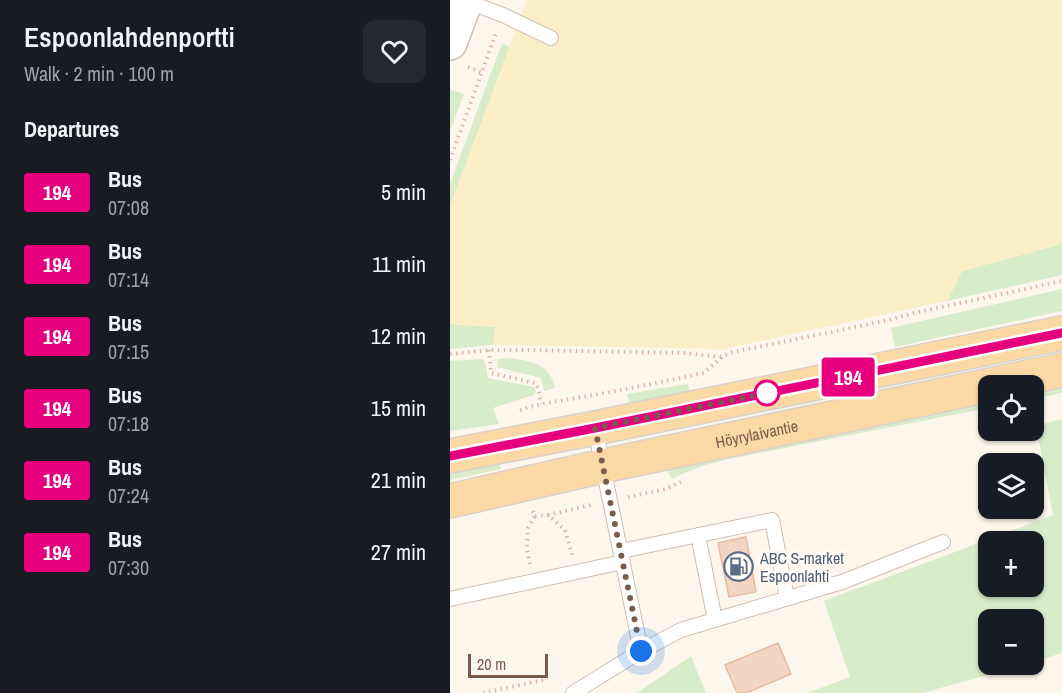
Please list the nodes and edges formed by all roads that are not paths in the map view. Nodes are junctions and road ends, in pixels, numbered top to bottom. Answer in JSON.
{"nodes":[{"id":1,"x":466,"y":1,"type":"edge"},
{"id":2,"x":551,"y":38,"type":"dead end"},
{"id":3,"x":450,"y":43,"type":"edge"},
{"id":4,"x":1062,"y":333,"type":"edge"},
{"id":5,"x":1062,"y":370,"type":"edge"},
{"id":6,"x":595,"y":428,"type":"junction"},
{"id":7,"x":450,"y":456,"type":"edge"},
{"id":8,"x":603,"y":466,"type":"junction"},
{"id":9,"x":450,"y":501,"type":"edge"},
{"id":10,"x":698,"y":535,"type":"junction"},
{"id":11,"x":943,"y":542,"type":"dead end"},
{"id":12,"x":622,"y":557,"type":"junction"},
{"id":13,"x":787,"y":598,"type":"junction"},
{"id":14,"x":450,"y":599,"type":"edge"},
{"id":15,"x":715,"y":620,"type":"junction"},
{"id":16,"x":641,"y":651,"type":"junction"},
{"id":17,"x":573,"y":693,"type":"edge"}],
"edges":[{"from":1,"to":2,"type":"lane"},
{"from":1,"to":3,"type":"street"},
{"from":4,"to":6,"type":"main road"},
{"from":5,"to":8,"type":"main road","name":"Höyrylaivantie"},
{"from":6,"to":7,"type":"main road"},
{"from":6,"to":8,"type":"lane"},
{"from":8,"to":9,"type":"main road","name":"Höyrylaivantie"},
{"from":8,"to":12,"type":"lane"},
{"from":10,"to":12,"type":"lane"},
{"from":10,"to":13,"type":"lane"},
{"from":10,"to":15,"type":"lane"},
{"from":11,"to":13,"type":"lane"},
{"from":12,"to":14,"type":"lane"},
{"from":12,"to":16,"type":"lane"},
{"from":13,"to":15,"type":"lane"},
{"from":15,"to":16,"type":"lane"},
{"from":16,"to":17,"type":"lane"}]}
